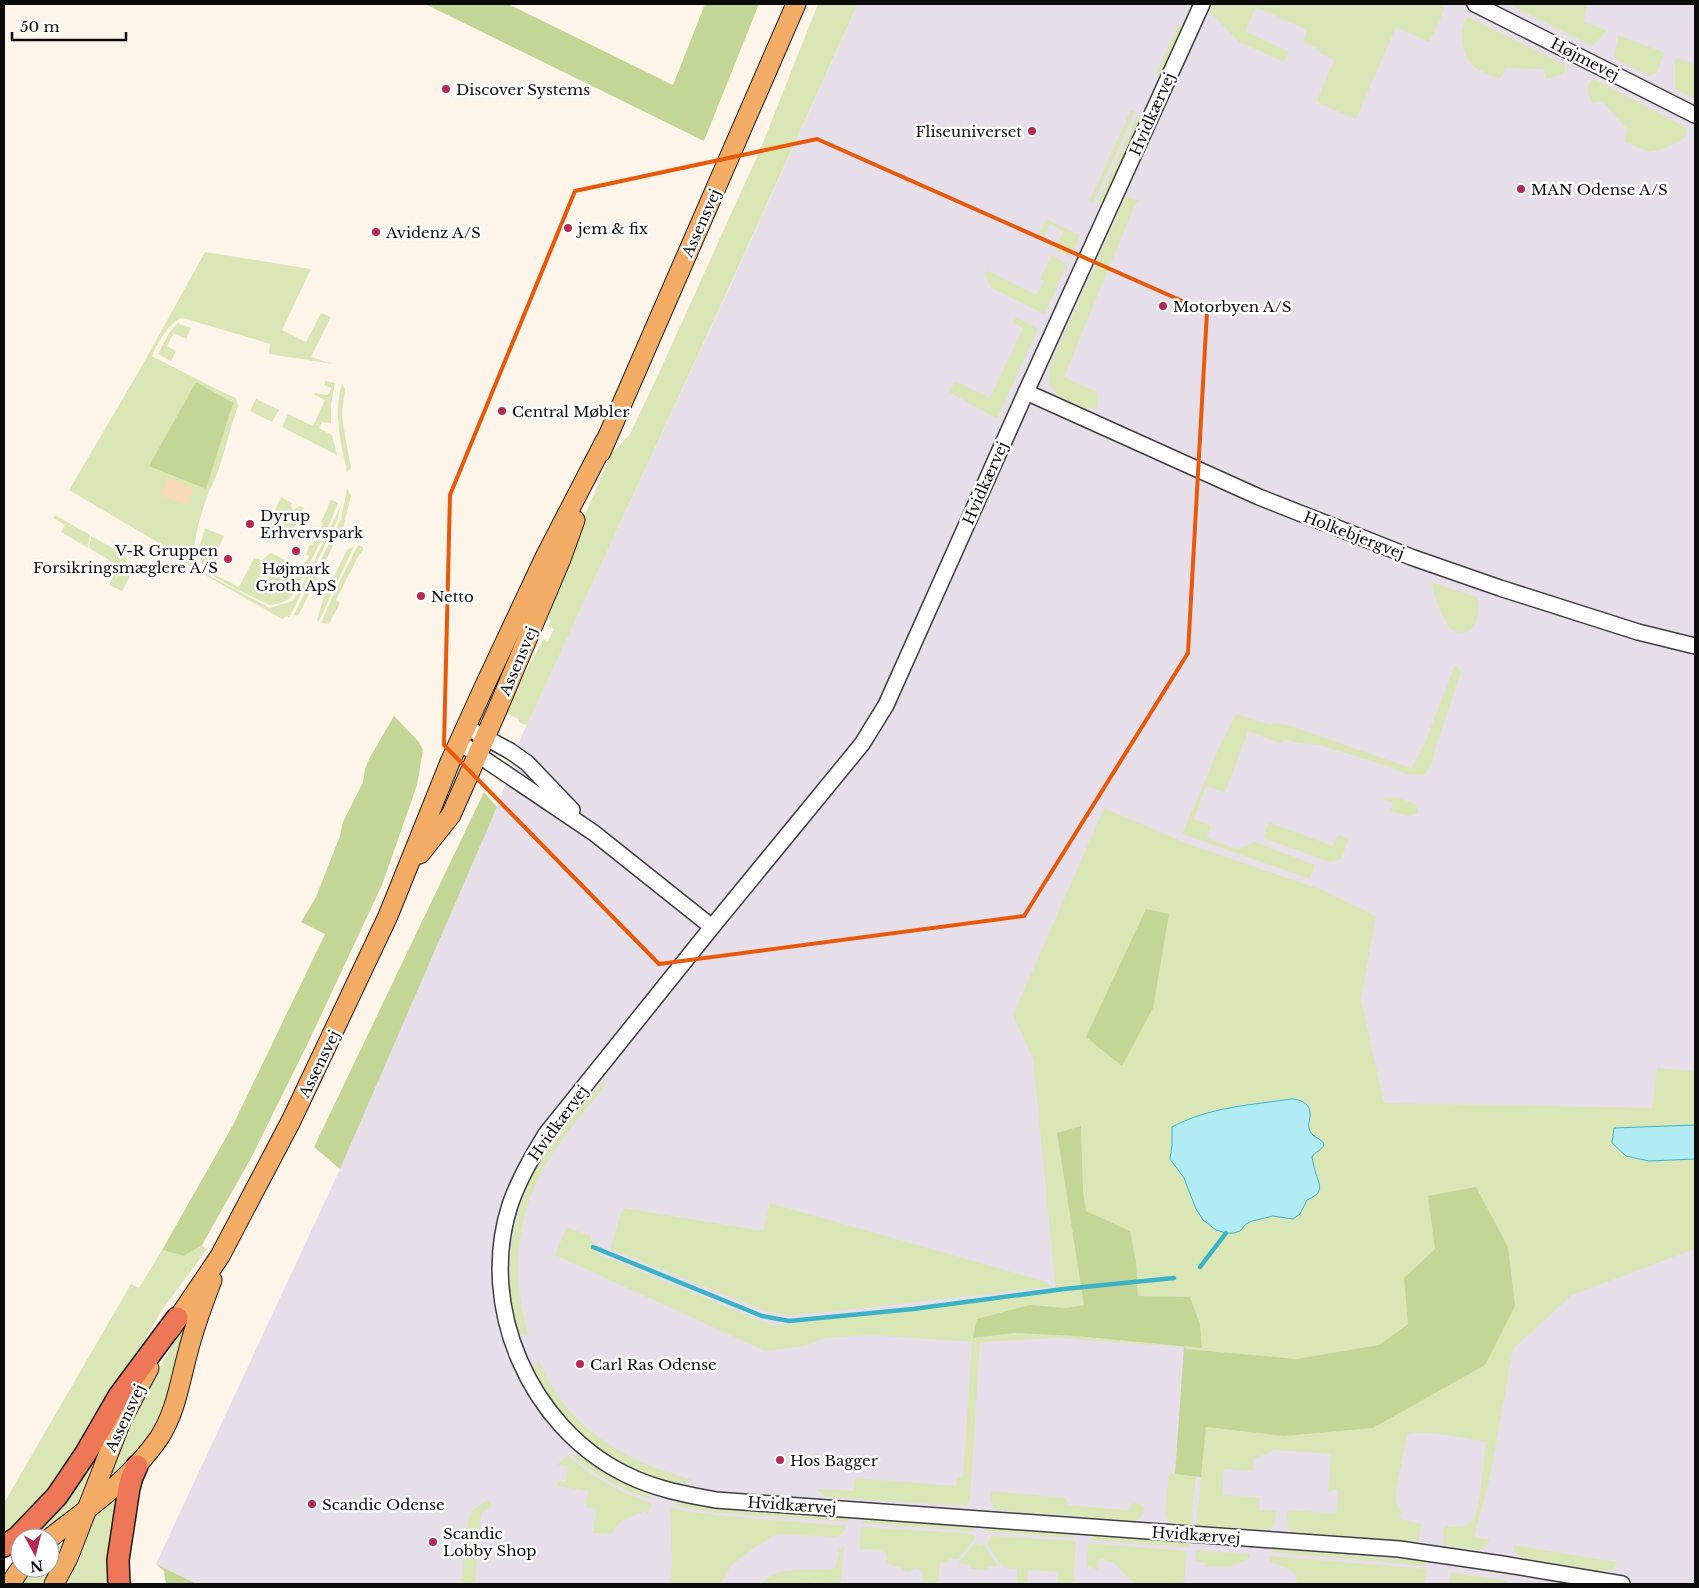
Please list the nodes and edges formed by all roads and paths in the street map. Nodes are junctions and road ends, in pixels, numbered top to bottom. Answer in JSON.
{"nodes":[{"id":1,"x":796,"y":4,"type":"edge"},
{"id":2,"x":1202,"y":4,"type":"edge"},
{"id":3,"x":1475,"y":4,"type":"edge"},
{"id":4,"x":1695,"y":115,"type":"edge"},
{"id":5,"x":1026,"y":392,"type":"junction"},
{"id":6,"x":605,"y":442,"type":"junction"},
{"id":7,"x":1695,"y":646,"type":"edge"},
{"id":8,"x":462,"y":735,"type":"junction"},
{"id":9,"x":481,"y":746,"type":"junction"},
{"id":10,"x":409,"y":868,"type":"junction"},
{"id":11,"x":712,"y":927,"type":"junction"},
{"id":12,"x":220,"y":1256,"type":"junction"},
{"id":13,"x":177,"y":1318,"type":"junction"},
{"id":14,"x":138,"y":1466,"type":"junction"},
{"id":15,"x":86,"y":1509,"type":"junction"},
{"id":16,"x":60,"y":1530,"type":"edge"},
{"id":17,"x":4,"y":1546,"type":"edge"},
{"id":18,"x":54,"y":1584,"type":"edge"},
{"id":19,"x":119,"y":1584,"type":"edge"},
{"id":20,"x":1622,"y":1584,"type":"edge"}],
"edges":[{"from":1,"to":6,"type":"main road","name":"Assensvej"},
{"from":2,"to":5,"type":"street","name":"Hvidkærvej"},
{"from":3,"to":4,"type":"street","name":"Højmevej"},
{"from":5,"to":7,"type":"street","name":"Holkebjergvej"},
{"from":5,"to":11,"type":"street","name":"Hvidkærvej"},
{"from":6,"to":8,"type":"main road","name":"Assensvej"},
{"from":6,"to":9,"type":"main road","name":"Assensvej"},
{"from":8,"to":9,"type":"street"},
{"from":8,"to":10,"type":"main road","name":"Assensvej"},
{"from":9,"to":10,"type":"main road","name":"Assensvej"},
{"from":9,"to":11,"type":"street"},
{"from":10,"to":12,"type":"main road","name":"Assensvej"},
{"from":11,"to":20,"type":"street","name":"Hvidkærvej"},
{"from":12,"to":13,"type":"main road","name":"Assensvej"},
{"from":12,"to":14,"type":"main road","name":"Assensvej"},
{"from":13,"to":15,"type":"main road","name":"Assensvej"},
{"from":13,"to":17,"type":"highway"},
{"from":14,"to":15,"type":"main road","name":"Assensvej"},
{"from":14,"to":19,"type":"highway"},
{"from":15,"to":16,"type":"main road","name":"Assensvej"},
{"from":15,"to":18,"type":"main road","name":"Assensvej"}]}
